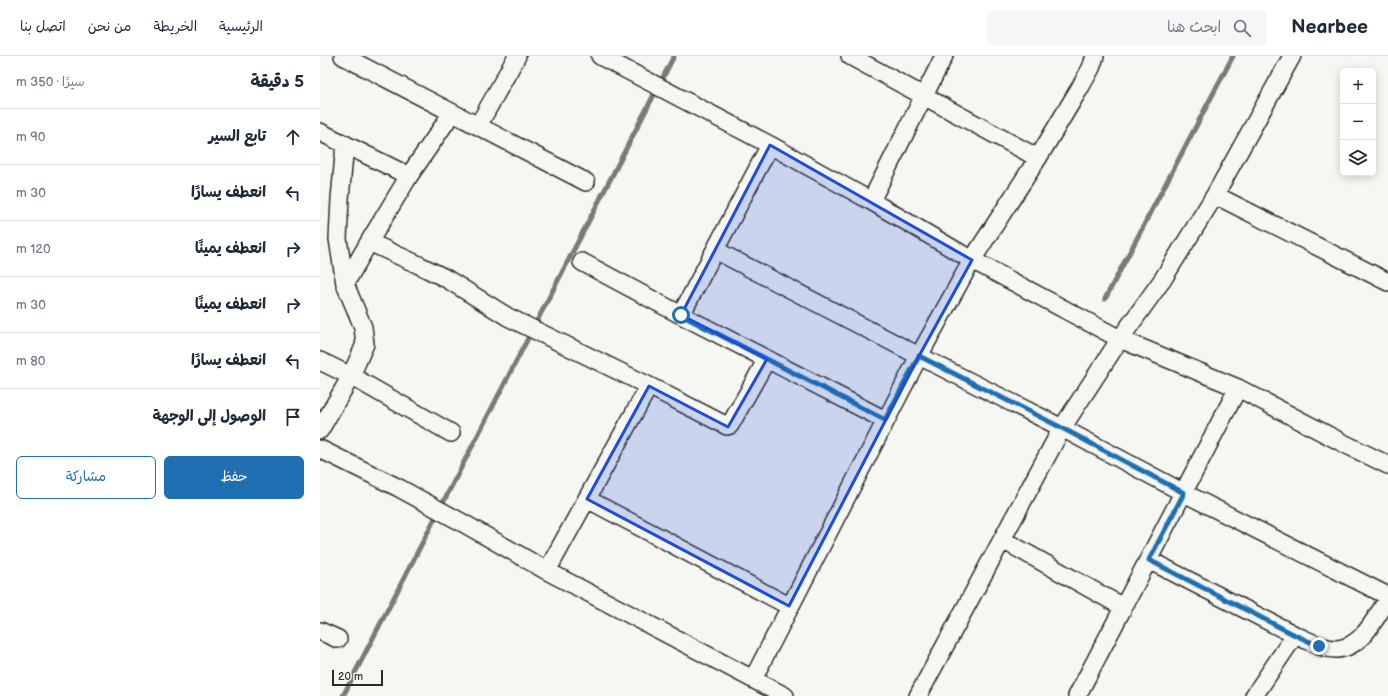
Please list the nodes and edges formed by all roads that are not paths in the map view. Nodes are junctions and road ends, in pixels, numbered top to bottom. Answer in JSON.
{"nodes":[{"id":1,"x":343,"y":56,"type":"edge"},
{"id":2,"x":517,"y":56,"type":"edge"},
{"id":3,"x":600,"y":56,"type":"edge"},
{"id":4,"x":850,"y":56,"type":"edge"},
{"id":5,"x":944,"y":56,"type":"edge"},
{"id":6,"x":1095,"y":56,"type":"edge"},
{"id":7,"x":1292,"y":56,"type":"edge"},
{"id":8,"x":924,"y":95,"type":"junction"},
{"id":9,"x":452,"y":112,"type":"junction"},
{"id":10,"x":478,"y":126,"type":"junction"},
{"id":11,"x":320,"y":132,"type":"edge"},
{"id":12,"x":345,"y":144,"type":"junction"},
{"id":13,"x":770,"y":145,"type":"junction"},
{"id":14,"x":1038,"y":158,"type":"junction"},
{"id":15,"x":409,"y":176,"type":"junction"},
{"id":16,"x":586,"y":182,"type":"dead end"},
{"id":17,"x":1215,"y":195,"type":"junction"},
{"id":18,"x":871,"y":201,"type":"junction"},
{"id":19,"x":369,"y":242,"type":"junction"},
{"id":20,"x":715,"y":250,"type":"junction"},
{"id":21,"x":972,"y":260,"type":"junction"},
{"id":22,"x":582,"y":262,"type":"dead end"},
{"id":23,"x":1388,"y":282,"type":"edge"},
{"id":24,"x":346,"y":284,"type":"junction"},
{"id":25,"x":681,"y":315,"type":"junction"},
{"id":26,"x":1120,"y":339,"type":"junction"},
{"id":27,"x":919,"y":356,"type":"junction"},
{"id":28,"x":767,"y":359,"type":"junction"},
{"id":29,"x":320,"y":360,"type":"edge"},
{"id":30,"x":350,"y":376,"type":"junction"},
{"id":31,"x":649,"y":386,"type":"junction"},
{"id":32,"x":1238,"y":388,"type":"junction"},
{"id":33,"x":885,"y":420,"type":"junction"},
{"id":34,"x":1062,"y":428,"type":"junction"},
{"id":35,"x":320,"y":430,"type":"edge"},
{"id":36,"x":451,"y":433,"type":"dead end"},
{"id":37,"x":320,"y":449,"type":"edge"},
{"id":38,"x":1388,"y":465,"type":"edge"},
{"id":39,"x":1184,"y":493,"type":"junction"},
{"id":40,"x":586,"y":499,"type":"junction"},
{"id":41,"x":1003,"y":540,"type":"junction"},
{"id":42,"x":1149,"y":560,"type":"junction"},
{"id":43,"x":547,"y":571,"type":"junction"},
{"id":44,"x":1388,"y":597,"type":"edge"},
{"id":45,"x":789,"y":606,"type":"junction"},
{"id":46,"x":1123,"y":607,"type":"junction"},
{"id":47,"x":320,"y":631,"type":"edge"},
{"id":48,"x":1295,"y":635,"type":"junction"},
{"id":49,"x":338,"y":639,"type":"dead end"},
{"id":50,"x":753,"y":679,"type":"junction"},
{"id":51,"x":1257,"y":695,"type":"edge"},
{"id":52,"x":785,"y":696,"type":"edge"},
{"id":53,"x":918,"y":696,"type":"edge"},
{"id":54,"x":1077,"y":696,"type":"edge"}],
"edges":[{"from":1,"to":9,"type":"street"},
{"from":2,"to":10,"type":"street"},
{"from":3,"to":13,"type":"street"},
{"from":4,"to":8,"type":"street"},
{"from":5,"to":8,"type":"street"},
{"from":6,"to":14,"type":"street"},
{"from":7,"to":17,"type":"street"},
{"from":8,"to":14,"type":"street"},
{"from":8,"to":18,"type":"street"},
{"from":9,"to":10,"type":"street"},
{"from":9,"to":15,"type":"street"},
{"from":10,"to":16,"type":"street"},
{"from":11,"to":12,"type":"street"},
{"from":12,"to":15,"type":"street"},
{"from":12,"to":24,"type":"street"},
{"from":13,"to":18,"type":"street"},
{"from":13,"to":20,"type":"street"},
{"from":14,"to":21,"type":"street"},
{"from":15,"to":19,"type":"street"},
{"from":17,"to":23,"type":"street"},
{"from":17,"to":26,"type":"street"},
{"from":18,"to":21,"type":"street"},
{"from":19,"to":24,"type":"street"},
{"from":19,"to":31,"type":"street"},
{"from":20,"to":25,"type":"street"},
{"from":20,"to":27,"type":"street"},
{"from":21,"to":26,"type":"street"},
{"from":21,"to":27,"type":"street"},
{"from":22,"to":25,"type":"street"},
{"from":24,"to":30,"type":"street"},
{"from":25,"to":28,"type":"street"},
{"from":26,"to":32,"type":"street"},
{"from":26,"to":34,"type":"street"},
{"from":27,"to":33,"type":"street"},
{"from":27,"to":34,"type":"street"},
{"from":28,"to":31,"type":"street"},
{"from":28,"to":33,"type":"street"},
{"from":29,"to":30,"type":"street"},
{"from":30,"to":35,"type":"street"},
{"from":30,"to":36,"type":"street"},
{"from":31,"to":40,"type":"street"},
{"from":32,"to":38,"type":"street"},
{"from":32,"to":39,"type":"street"},
{"from":33,"to":45,"type":"street"},
{"from":34,"to":39,"type":"street"},
{"from":34,"to":41,"type":"street"},
{"from":37,"to":43,"type":"street"},
{"from":39,"to":42,"type":"street"},
{"from":39,"to":44,"type":"street"},
{"from":40,"to":43,"type":"street"},
{"from":40,"to":45,"type":"street"},
{"from":41,"to":46,"type":"street"},
{"from":41,"to":53,"type":"street"},
{"from":42,"to":46,"type":"street"},
{"from":42,"to":48,"type":"street"},
{"from":43,"to":50,"type":"street"},
{"from":44,"to":48,"type":"street"},
{"from":45,"to":50,"type":"street"},
{"from":46,"to":54,"type":"street"},
{"from":47,"to":49,"type":"street"},
{"from":48,"to":51,"type":"street"},
{"from":50,"to":52,"type":"street"}]}
